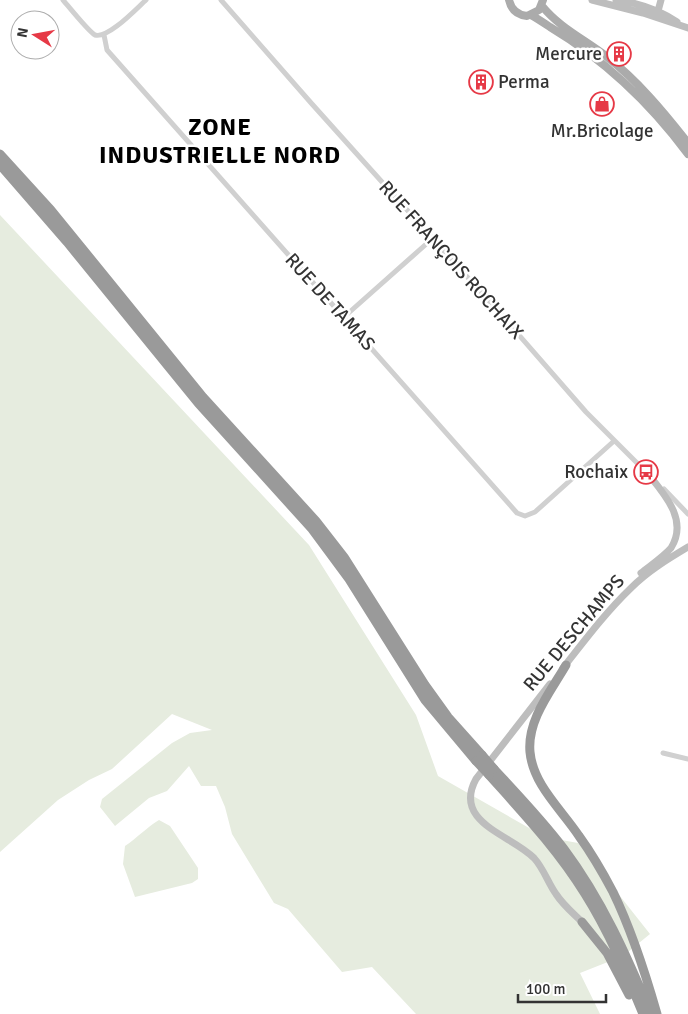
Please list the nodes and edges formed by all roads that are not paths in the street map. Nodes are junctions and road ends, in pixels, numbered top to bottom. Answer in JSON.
{"nodes":[{"id":1,"x":63,"y":0,"type":"edge"},
{"id":2,"x":146,"y":0,"type":"edge"},
{"id":3,"x":222,"y":0,"type":"edge"},
{"id":4,"x":509,"y":0,"type":"edge"},
{"id":5,"x":592,"y":0,"type":"edge"},
{"id":6,"x":616,"y":0,"type":"edge"},
{"id":7,"x":661,"y":0,"type":"edge"},
{"id":8,"x":543,"y":2,"type":"edge"},
{"id":9,"x":647,"y":3,"type":"edge"},
{"id":10,"x":621,"y":6,"type":"junction"},
{"id":11,"x":658,"y":11,"type":"junction"},
{"id":12,"x":531,"y":15,"type":"junction"},
{"id":13,"x":687,"y":28,"type":"edge"},
{"id":14,"x":104,"y":35,"type":"junction"},
{"id":15,"x":642,"y":99,"type":"junction"},
{"id":16,"x":676,"y":138,"type":"junction"},
{"id":17,"x":687,"y":142,"type":"edge"},
{"id":18,"x":0,"y":154,"type":"edge"},
{"id":19,"x":688,"y":154,"type":"edge"},
{"id":20,"x":0,"y":165,"type":"edge"},
{"id":21,"x":433,"y":238,"type":"junction"},
{"id":22,"x":344,"y":318,"type":"junction"},
{"id":23,"x":614,"y":441,"type":"junction"},
{"id":24,"x":649,"y":475,"type":"junction"},
{"id":25,"x":688,"y":514,"type":"edge"},
{"id":26,"x":688,"y":547,"type":"edge"},
{"id":27,"x":602,"y":619,"type":"junction"},
{"id":28,"x":566,"y":665,"type":"junction"},
{"id":29,"x":663,"y":753,"type":"dead end"},
{"id":30,"x":479,"y":758,"type":"junction"},
{"id":31,"x":688,"y":759,"type":"edge"},
{"id":32,"x":492,"y":772,"type":"junction"},
{"id":33,"x":582,"y":922,"type":"joint"},
{"id":34,"x":637,"y":1014,"type":"edge"},
{"id":35,"x":642,"y":1014,"type":"edge"},
{"id":36,"x":651,"y":1014,"type":"edge"},
{"id":37,"x":657,"y":1014,"type":"edge"}],
"edges":[{"from":1,"to":14,"type":"street"},
{"from":2,"to":14,"type":"street"},
{"from":3,"to":21,"type":"street","name":"RUE FRANÇOIS ROCHAIX"},
{"from":4,"to":12,"type":"main road"},
{"from":5,"to":10,"type":"main road"},
{"from":6,"to":9,"type":"main road"},
{"from":7,"to":11,"type":"main road"},
{"from":8,"to":12,"type":"main road"},
{"from":8,"to":17,"type":"main road"},
{"from":9,"to":11,"type":"main road"},
{"from":10,"to":11,"type":"main road"},
{"from":10,"to":13,"type":"main road"},
{"from":11,"to":13,"type":"main road"},
{"from":12,"to":15,"type":"main road"},
{"from":14,"to":22,"type":"street","name":"RUE DE TAMAS"},
{"from":15,"to":16,"type":"main road"},
{"from":15,"to":17,"type":"main road"},
{"from":16,"to":17,"type":"main road"},
{"from":16,"to":19,"type":"main road"},
{"from":18,"to":30,"type":"highway"},
{"from":20,"to":30,"type":"highway"},
{"from":21,"to":22,"type":"street"},
{"from":21,"to":23,"type":"street","name":"RUE FRANÇOIS ROCHAIX"},
{"from":22,"to":23,"type":"street","name":"RUE DE TAMAS"},
{"from":23,"to":24,"type":"street","name":"RUE FRANÇOIS ROCHAIX"},
{"from":24,"to":25,"type":"street","name":"RUE FRANÇOIS ROCHAIX"},
{"from":24,"to":27,"type":"main road"},
{"from":26,"to":27,"type":"main road","name":"RUE DESCHAMPS"},
{"from":27,"to":28,"type":"main road","name":"RUE DESCHAMPS"},
{"from":28,"to":33,"type":"main road","name":"RUE DESCHAMPS"},
{"from":28,"to":37,"type":"highway"},
{"from":29,"to":31,"type":"street"},
{"from":30,"to":32,"type":"highway","bridge":true},
{"from":32,"to":35,"type":"highway"},
{"from":32,"to":36,"type":"highway"},
{"from":33,"to":34,"type":"highway"}]}
